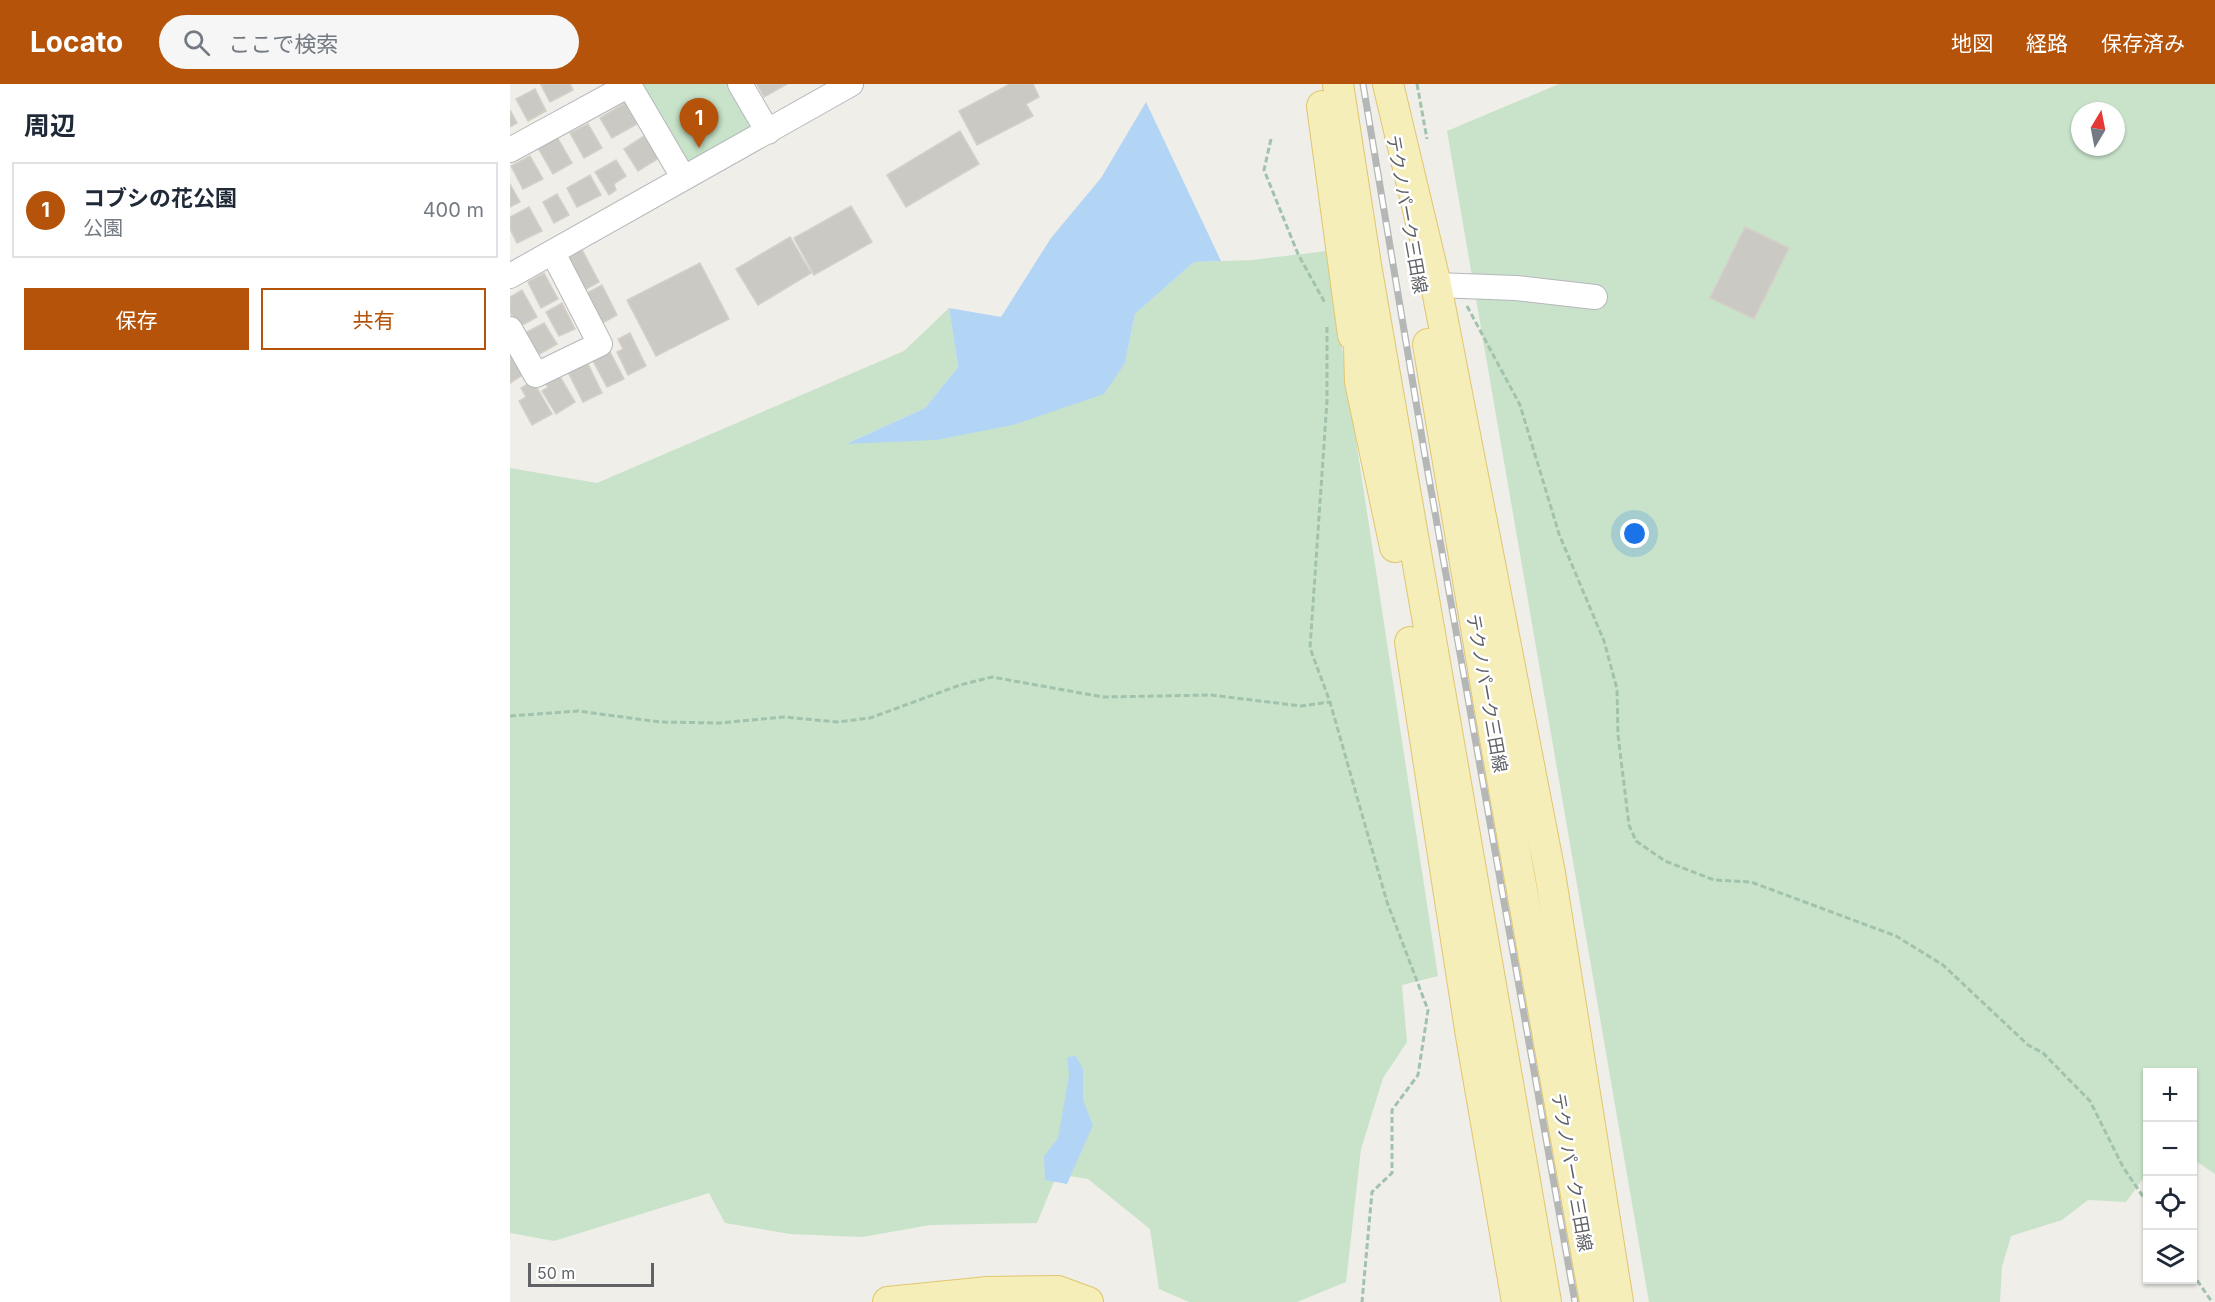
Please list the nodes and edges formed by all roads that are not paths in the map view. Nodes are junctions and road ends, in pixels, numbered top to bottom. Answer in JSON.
{"nodes":[{"id":1,"x":740,"y":84,"type":"edge"},
{"id":2,"x":851,"y":84,"type":"edge"},
{"id":3,"x":1319,"y":84,"type":"edge"},
{"id":4,"x":1338,"y":84,"type":"edge"},
{"id":5,"x":1386,"y":84,"type":"edge"},
{"id":6,"x":1406,"y":84,"type":"edge"},
{"id":7,"x":768,"y":132,"type":"junction"},
{"id":8,"x":510,"y":150,"type":"edge"},
{"id":9,"x":683,"y":177,"type":"junction"},
{"id":10,"x":553,"y":253,"type":"junction"},
{"id":11,"x":1366,"y":265,"type":"junction"},
{"id":12,"x":510,"y":276,"type":"edge"},
{"id":13,"x":1442,"y":281,"type":"junction"},
{"id":14,"x":1595,"y":297,"type":"dead end"},
{"id":15,"x":510,"y":328,"type":"edge"},
{"id":16,"x":1360,"y":382,"type":"junction"},
{"id":17,"x":888,"y":1302,"type":"edge"},
{"id":18,"x":1088,"y":1302,"type":"edge"},
{"id":19,"x":1517,"y":1302,"type":"edge"},
{"id":20,"x":1546,"y":1302,"type":"edge"},
{"id":21,"x":1595,"y":1302,"type":"edge"},
{"id":22,"x":1618,"y":1302,"type":"edge"}],
"edges":[{"from":1,"to":7,"type":"street"},
{"from":2,"to":7,"type":"street"},
{"from":3,"to":16,"type":"main road"},
{"from":4,"to":11,"type":"main road"},
{"from":5,"to":13,"type":"main road"},
{"from":5,"to":21,"type":"main road","name":"テクノパーク三田線"},
{"from":6,"to":13,"type":"main road"},
{"from":7,"to":9,"type":"street"},
{"from":8,"to":9,"type":"street"},
{"from":9,"to":10,"type":"street"},
{"from":10,"to":12,"type":"street"},
{"from":10,"to":15,"type":"street"},
{"from":11,"to":16,"type":"main road"},
{"from":11,"to":20,"type":"main road"},
{"from":13,"to":14,"type":"street"},
{"from":13,"to":22,"type":"main road"},
{"from":16,"to":19,"type":"main road"},
{"from":17,"to":18,"type":"main road"}]}
